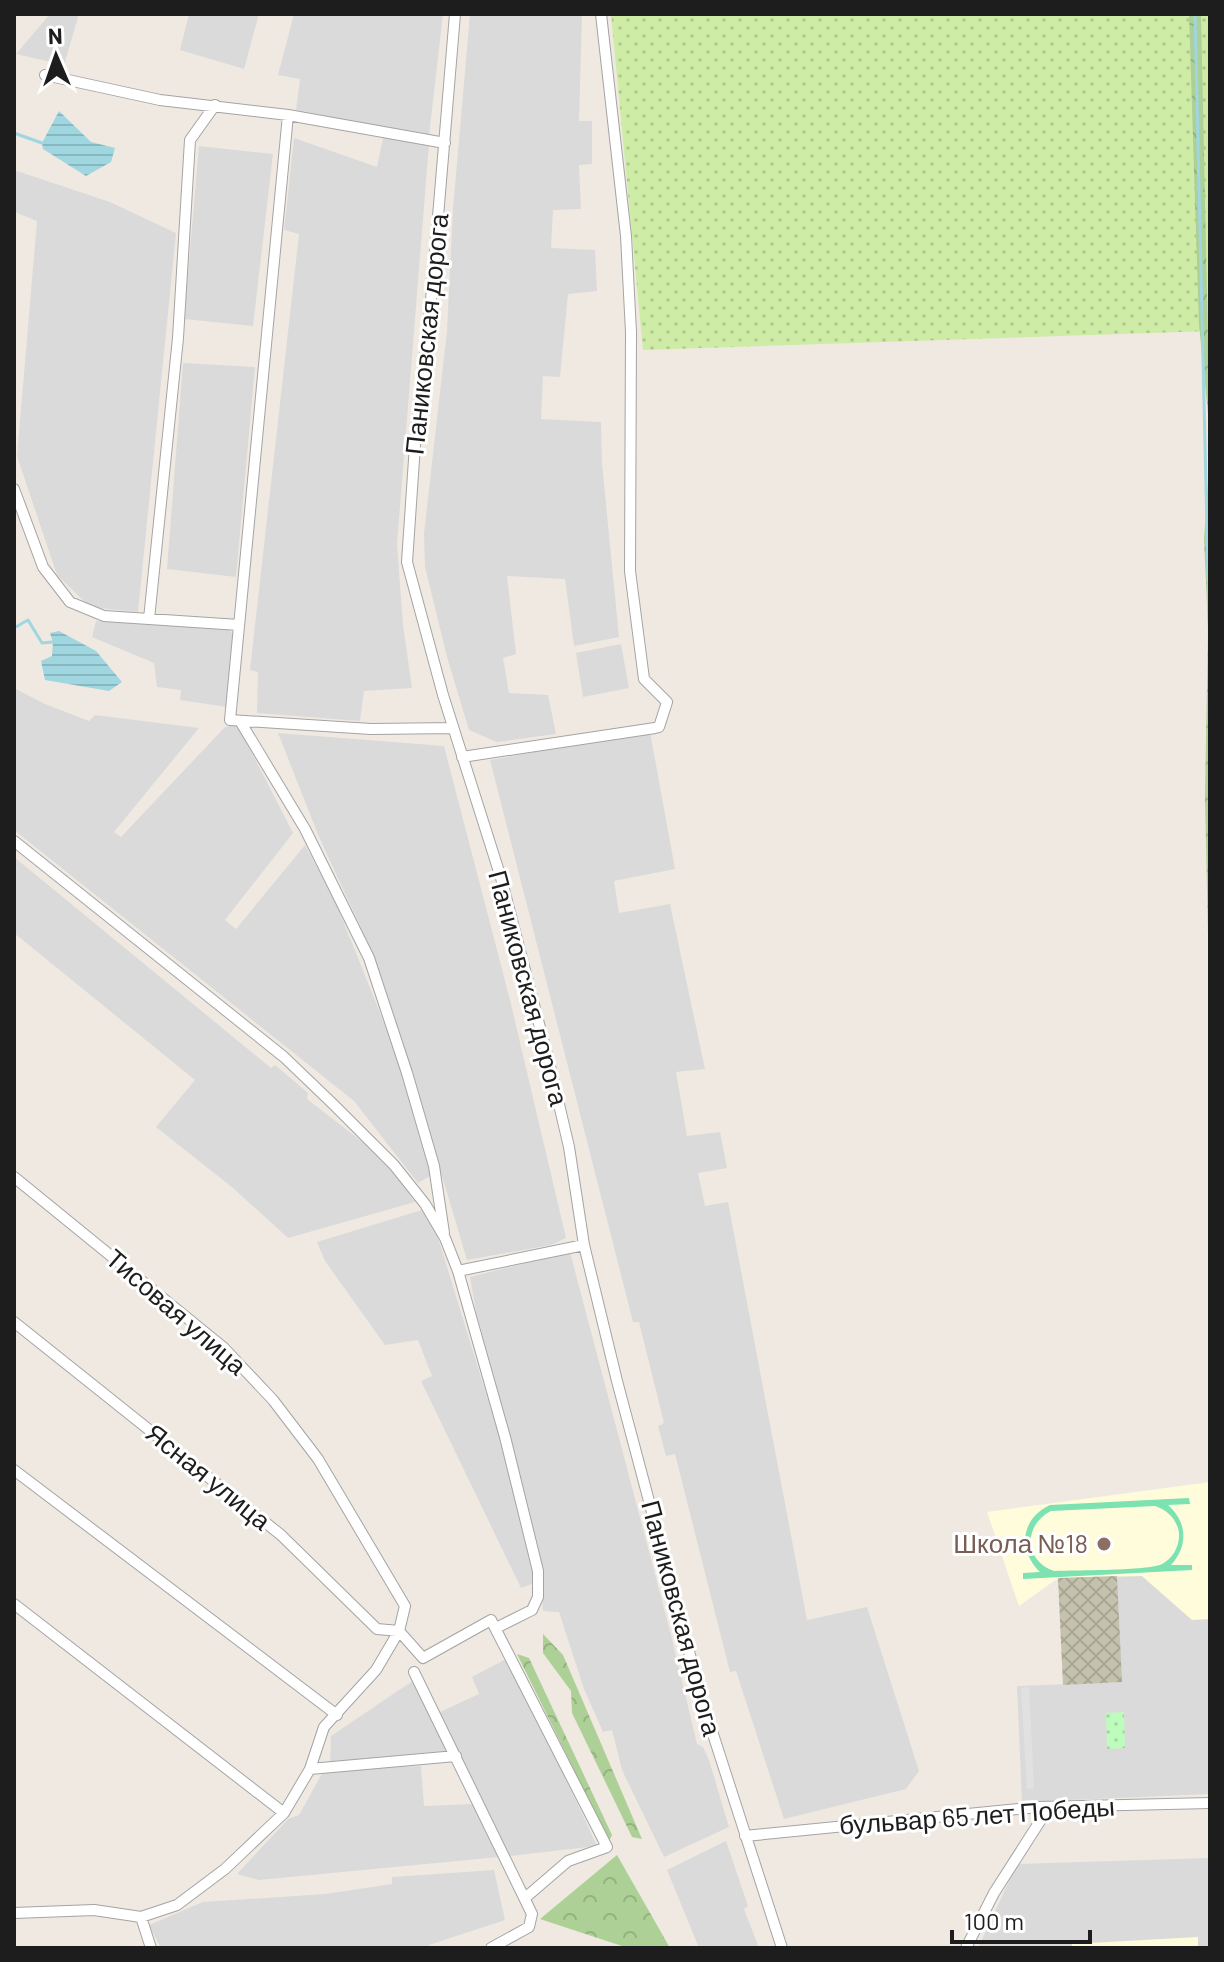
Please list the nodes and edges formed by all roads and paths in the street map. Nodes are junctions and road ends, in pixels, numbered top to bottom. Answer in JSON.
{"nodes":[{"id":1,"x":455,"y":14,"type":"edge"},
{"id":2,"x":601,"y":14,"type":"edge"},
{"id":3,"x":45,"y":75,"type":"dead end"},
{"id":4,"x":215,"y":105,"type":"junction"},
{"id":5,"x":288,"y":115,"type":"junction"},
{"id":6,"x":445,"y":143,"type":"junction"},
{"id":7,"x":14,"y":489,"type":"edge"},
{"id":8,"x":149,"y":619,"type":"junction"},
{"id":9,"x":239,"y":625,"type":"junction"},
{"id":10,"x":240,"y":721,"type":"junction"},
{"id":11,"x":453,"y":728,"type":"junction"},
{"id":12,"x":462,"y":757,"type":"junction"},
{"id":13,"x":14,"y":841,"type":"edge"},
{"id":14,"x":14,"y":1177,"type":"edge"},
{"id":15,"x":445,"y":1238,"type":"junction"},
{"id":16,"x":584,"y":1245,"type":"junction"},
{"id":17,"x":458,"y":1271,"type":"junction"},
{"id":18,"x":14,"y":1322,"type":"edge"},
{"id":19,"x":14,"y":1470,"type":"edge"},
{"id":20,"x":14,"y":1604,"type":"edge"},
{"id":21,"x":496,"y":1628,"type":"junction"},
{"id":22,"x":399,"y":1631,"type":"junction"},
{"id":23,"x":414,"y":1672,"type":"dead end"},
{"id":24,"x":337,"y":1715,"type":"junction"},
{"id":25,"x":456,"y":1756,"type":"junction"},
{"id":26,"x":310,"y":1769,"type":"junction"},
{"id":27,"x":1210,"y":1803,"type":"edge"},
{"id":28,"x":1049,"y":1807,"type":"junction"},
{"id":29,"x":284,"y":1813,"type":"junction"},
{"id":30,"x":745,"y":1836,"type":"junction"},
{"id":31,"x":525,"y":1898,"type":"junction"},
{"id":32,"x":14,"y":1913,"type":"edge"},
{"id":33,"x":141,"y":1917,"type":"junction"},
{"id":34,"x":151,"y":1948,"type":"edge"},
{"id":35,"x":491,"y":1948,"type":"edge"},
{"id":36,"x":782,"y":1948,"type":"edge"},
{"id":37,"x":966,"y":1948,"type":"edge"}],
"edges":[{"from":1,"to":6,"type":"street","name":"Паниковская дорога"},
{"from":2,"to":12,"type":"street"},
{"from":3,"to":4,"type":"street"},
{"from":4,"to":5,"type":"street"},
{"from":4,"to":8,"type":"street"},
{"from":5,"to":6,"type":"street"},
{"from":5,"to":9,"type":"street"},
{"from":6,"to":11,"type":"street","name":"Паниковская дорога"},
{"from":7,"to":8,"type":"street"},
{"from":8,"to":9,"type":"street"},
{"from":9,"to":10,"type":"street"},
{"from":10,"to":11,"type":"street"},
{"from":10,"to":15,"type":"street"},
{"from":11,"to":12,"type":"street","name":"Паниковская дорога"},
{"from":12,"to":16,"type":"street","name":"Паниковская дорога"},
{"from":13,"to":15,"type":"street"},
{"from":14,"to":22,"type":"street","name":"Тисовая улица"},
{"from":15,"to":17,"type":"street"},
{"from":16,"to":17,"type":"street"},
{"from":16,"to":30,"type":"street","name":"Паниковская дорога"},
{"from":17,"to":21,"type":"street"},
{"from":18,"to":22,"type":"street","name":"Ясная улица"},
{"from":19,"to":24,"type":"street"},
{"from":20,"to":29,"type":"street"},
{"from":21,"to":22,"type":"street","name":"Ясная улица"},
{"from":21,"to":31,"type":"street"},
{"from":22,"to":24,"type":"street"},
{"from":23,"to":25,"type":"street"},
{"from":24,"to":26,"type":"street"},
{"from":25,"to":26,"type":"street"},
{"from":25,"to":31,"type":"street"},
{"from":26,"to":29,"type":"street"},
{"from":27,"to":28,"type":"street","name":"бульвар 65 лет Победы"},
{"from":28,"to":30,"type":"street","name":"бульвар 65 лет Победы"},
{"from":28,"to":37,"type":"street"},
{"from":29,"to":33,"type":"street"},
{"from":30,"to":36,"type":"street","name":"Паниковская дорога"},
{"from":31,"to":35,"type":"street"},
{"from":32,"to":33,"type":"street"},
{"from":33,"to":34,"type":"street"}]}
